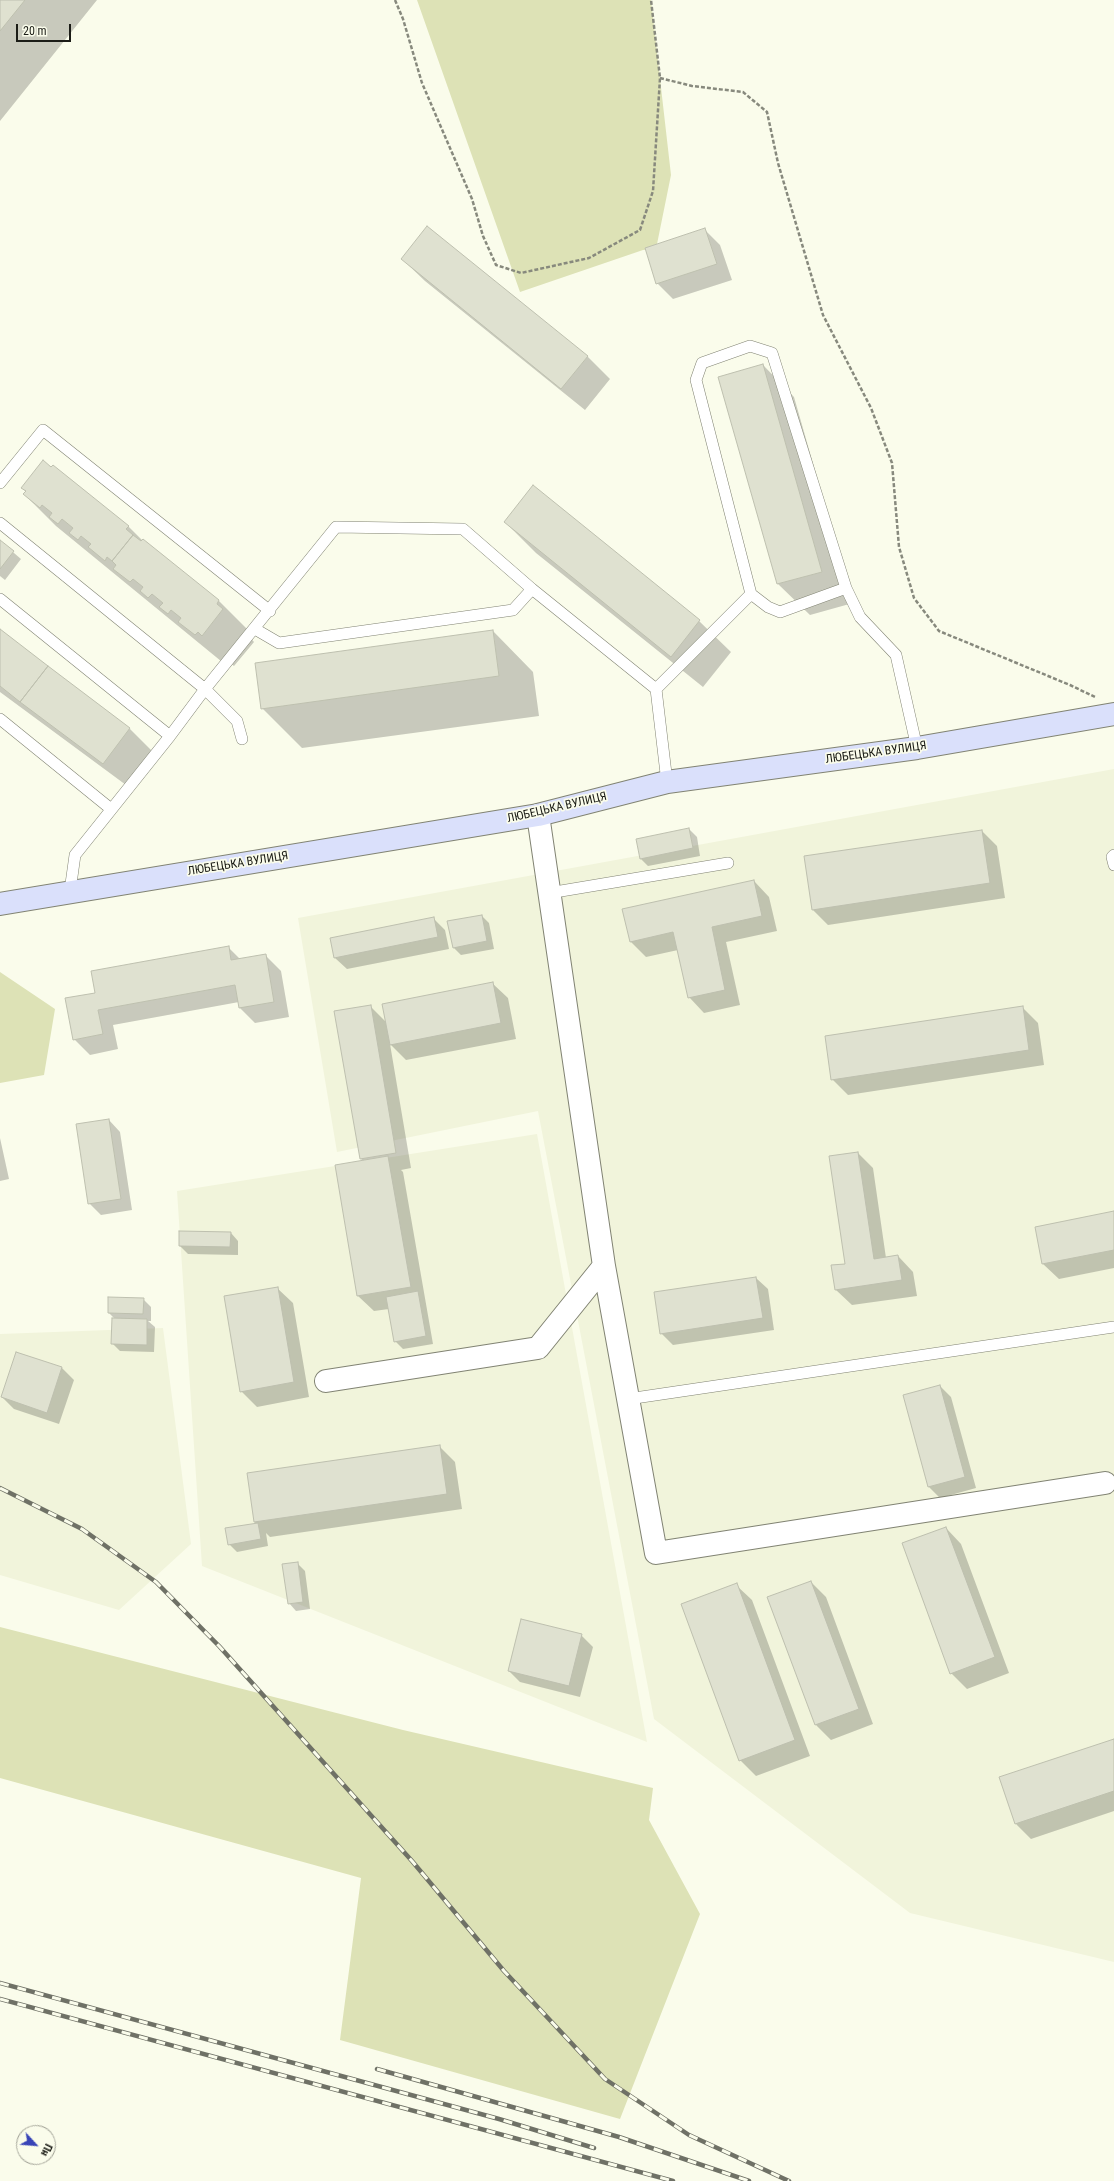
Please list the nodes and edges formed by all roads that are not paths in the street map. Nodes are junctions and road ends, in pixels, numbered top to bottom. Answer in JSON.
{"nodes":[{"id":1,"x":0,"y":483,"type":"edge"},
{"id":2,"x":0,"y":522,"type":"edge"},
{"id":3,"x":846,"y":588,"type":"junction"},
{"id":4,"x":532,"y":589,"type":"junction"},
{"id":5,"x":751,"y":594,"type":"junction"},
{"id":6,"x":0,"y":600,"type":"edge"},
{"id":7,"x":270,"y":611,"type":"junction"},
{"id":8,"x":255,"y":629,"type":"junction"},
{"id":9,"x":205,"y":689,"type":"junction"},
{"id":10,"x":656,"y":689,"type":"junction"},
{"id":11,"x":1108,"y":707,"type":"edge"},
{"id":12,"x":0,"y":719,"type":"edge"},
{"id":13,"x":170,"y":736,"type":"junction"},
{"id":14,"x":242,"y":739,"type":"dead end"},
{"id":15,"x":917,"y":748,"type":"junction"},
{"id":16,"x":667,"y":782,"type":"junction"},
{"id":17,"x":111,"y":809,"type":"junction"},
{"id":18,"x":538,"y":815,"type":"junction"},
{"id":19,"x":1114,"y":855,"type":"edge"},
{"id":20,"x":728,"y":864,"type":"dead end"},
{"id":21,"x":1114,"y":865,"type":"edge"},
{"id":22,"x":70,"y":892,"type":"junction"},
{"id":23,"x":549,"y":893,"type":"junction"},
{"id":24,"x":0,"y":904,"type":"edge"},
{"id":25,"x":604,"y":1266,"type":"junction"},
{"id":26,"x":1114,"y":1328,"type":"edge"},
{"id":27,"x":326,"y":1381,"type":"dead end"},
{"id":28,"x":628,"y":1399,"type":"junction"},
{"id":29,"x":1106,"y":1483,"type":"dead end"}],
"edges":[{"from":1,"to":7,"type":"lane"},
{"from":2,"to":9,"type":"lane"},
{"from":3,"to":5,"type":"lane"},
{"from":3,"to":5,"type":"lane"},
{"from":3,"to":15,"type":"lane"},
{"from":4,"to":7,"type":"lane"},
{"from":4,"to":8,"type":"lane"},
{"from":4,"to":10,"type":"lane"},
{"from":5,"to":10,"type":"lane"},
{"from":6,"to":13,"type":"lane"},
{"from":7,"to":8,"type":"lane"},
{"from":8,"to":9,"type":"lane"},
{"from":9,"to":13,"type":"lane"},
{"from":9,"to":14,"type":"lane"},
{"from":10,"to":16,"type":"lane"},
{"from":11,"to":15,"type":"main road","name":"ЛЮБЕЦЬКА ВУЛИЦЯ"},
{"from":12,"to":17,"type":"lane"},
{"from":13,"to":17,"type":"lane"},
{"from":15,"to":16,"type":"main road","name":"ЛЮБЕЦЬКА ВУЛИЦЯ"},
{"from":16,"to":18,"type":"main road","name":"ЛЮБЕЦЬКА ВУЛИЦЯ"},
{"from":17,"to":22,"type":"lane"},
{"from":18,"to":22,"type":"main road","name":"ЛЮБЕЦЬКА ВУЛИЦЯ"},
{"from":18,"to":23,"type":"street"},
{"from":19,"to":21,"type":"lane"},
{"from":20,"to":23,"type":"lane"},
{"from":22,"to":24,"type":"main road","name":"ЛЮБЕЦЬКА ВУЛИЦЯ"},
{"from":23,"to":25,"type":"street"},
{"from":25,"to":27,"type":"street"},
{"from":25,"to":28,"type":"street"},
{"from":26,"to":28,"type":"lane"},
{"from":28,"to":29,"type":"street"}]}
